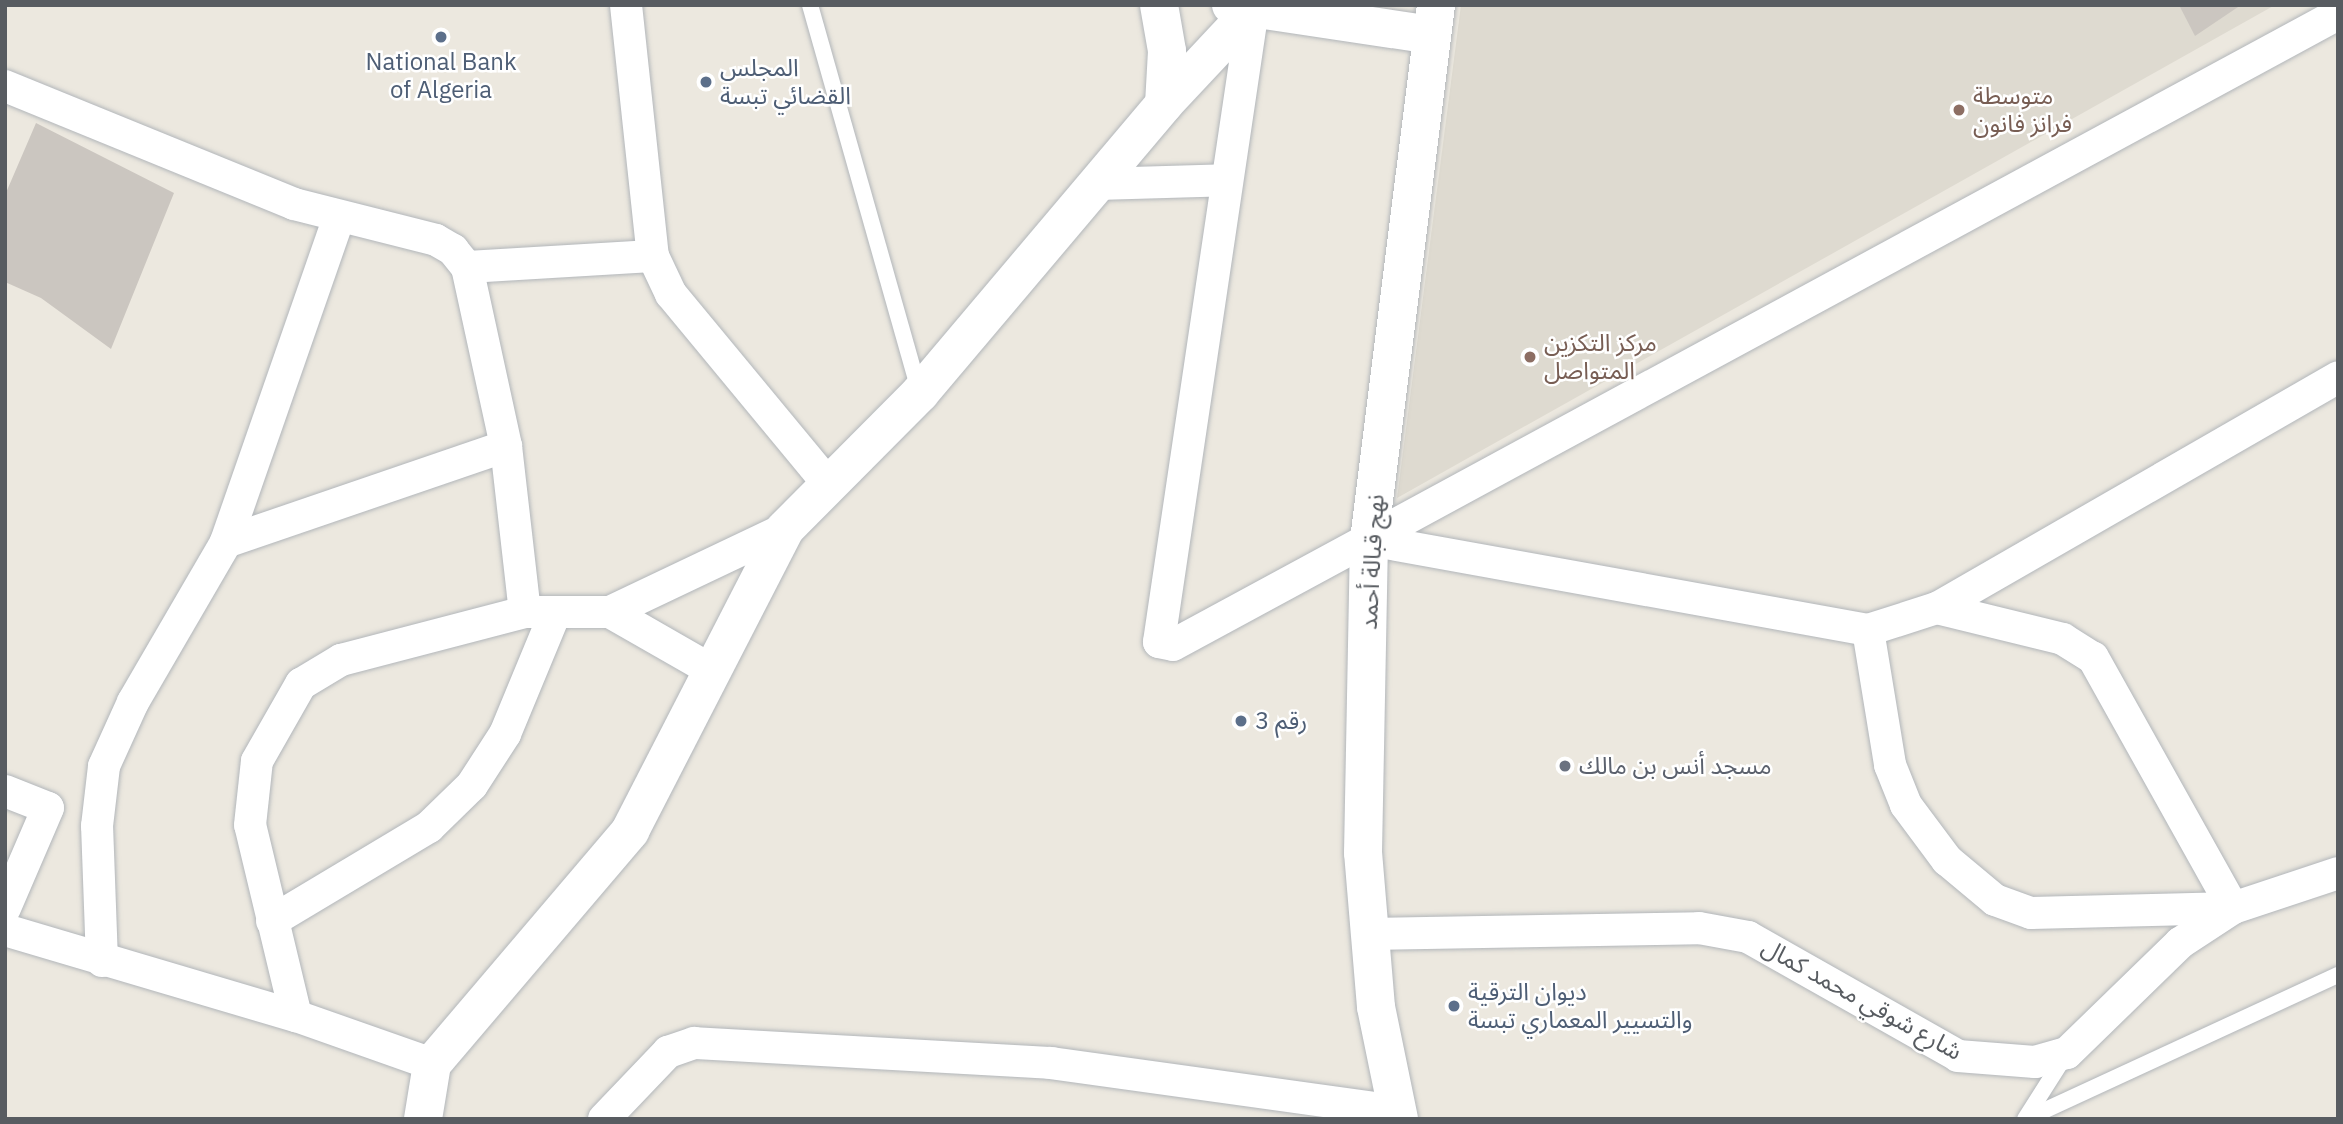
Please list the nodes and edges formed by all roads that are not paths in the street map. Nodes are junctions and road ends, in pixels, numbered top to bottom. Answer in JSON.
{"nodes":[{"id":1,"x":626,"y":5,"type":"edge"},
{"id":2,"x":810,"y":5,"type":"edge"},
{"id":3,"x":1159,"y":5,"type":"edge"},
{"id":4,"x":1242,"y":7,"type":"edge"},
{"id":5,"x":2338,"y":13,"type":"edge"},
{"id":6,"x":1434,"y":20,"type":"edge"},
{"id":7,"x":5,"y":86,"type":"edge"},
{"id":8,"x":1164,"y":104,"type":"junction"},
{"id":9,"x":1227,"y":180,"type":"junction"},
{"id":10,"x":1096,"y":184,"type":"junction"},
{"id":11,"x":339,"y":217,"type":"junction"},
{"id":12,"x":653,"y":256,"type":"junction"},
{"id":13,"x":467,"y":267,"type":"junction"},
{"id":14,"x":2338,"y":377,"type":"edge"},
{"id":15,"x":920,"y":393,"type":"junction"},
{"id":16,"x":506,"y":446,"type":"junction"},
{"id":17,"x":829,"y":485,"type":"junction"},
{"id":18,"x":785,"y":529,"type":"junction"},
{"id":19,"x":1369,"y":540,"type":"junction"},
{"id":20,"x":226,"y":542,"type":"junction"},
{"id":21,"x":1937,"y":608,"type":"junction"},
{"id":22,"x":540,"y":612,"type":"junction"},
{"id":23,"x":610,"y":612,"type":"junction"},
{"id":24,"x":1868,"y":630,"type":"junction"},
{"id":25,"x":713,"y":671,"type":"junction"},
{"id":26,"x":5,"y":791,"type":"edge"},
{"id":27,"x":48,"y":808,"type":"junction"},
{"id":28,"x":97,"y":826,"type":"junction"},
{"id":29,"x":2338,"y":873,"type":"edge"},
{"id":30,"x":5,"y":908,"type":"edge"},
{"id":31,"x":2233,"y":908,"type":"junction"},
{"id":32,"x":272,"y":921,"type":"junction"},
{"id":33,"x":5,"y":929,"type":"edge"},
{"id":34,"x":1368,"y":934,"type":"junction"},
{"id":35,"x":103,"y":961,"type":"junction"},
{"id":36,"x":2338,"y":975,"type":"edge"},
{"id":37,"x":296,"y":1016,"type":"junction"},
{"id":38,"x":2067,"y":1053,"type":"junction"},
{"id":39,"x":432,"y":1064,"type":"junction"},
{"id":40,"x":1322,"y":1110,"type":"edge"},
{"id":41,"x":1398,"y":1115,"type":"edge"},
{"id":42,"x":423,"y":1119,"type":"edge"},
{"id":43,"x":604,"y":1119,"type":"edge"},
{"id":44,"x":2026,"y":1119,"type":"edge"}],
"edges":[{"from":1,"to":12,"type":"street"},
{"from":2,"to":15,"type":"lane"},
{"from":3,"to":8,"type":"street"},
{"from":4,"to":6,"type":"street"},
{"from":4,"to":8,"type":"street"},
{"from":4,"to":9,"type":"street"},
{"from":5,"to":19,"type":"street"},
{"from":6,"to":19,"type":"street","name":"نهج قبالة أحمد"},
{"from":7,"to":11,"type":"street"},
{"from":8,"to":10,"type":"street"},
{"from":9,"to":10,"type":"street"},
{"from":9,"to":19,"type":"street"},
{"from":10,"to":15,"type":"street"},
{"from":11,"to":13,"type":"street"},
{"from":11,"to":20,"type":"street"},
{"from":12,"to":13,"type":"street"},
{"from":12,"to":17,"type":"street"},
{"from":13,"to":16,"type":"street"},
{"from":14,"to":21,"type":"street"},
{"from":15,"to":17,"type":"street"},
{"from":16,"to":20,"type":"street"},
{"from":16,"to":22,"type":"street"},
{"from":17,"to":18,"type":"street"},
{"from":18,"to":23,"type":"street"},
{"from":18,"to":25,"type":"street"},
{"from":19,"to":24,"type":"street"},
{"from":19,"to":34,"type":"street","name":"نهج قبالة أحمد"},
{"from":20,"to":28,"type":"street"},
{"from":21,"to":24,"type":"street"},
{"from":21,"to":31,"type":"street"},
{"from":22,"to":23,"type":"street"},
{"from":22,"to":32,"type":"street"},
{"from":22,"to":32,"type":"street"},
{"from":23,"to":25,"type":"street"},
{"from":24,"to":31,"type":"street"},
{"from":25,"to":39,"type":"street"},
{"from":26,"to":27,"type":"street"},
{"from":27,"to":28,"type":"street"},
{"from":27,"to":30,"type":"street"},
{"from":28,"to":35,"type":"street"},
{"from":29,"to":31,"type":"street"},
{"from":31,"to":38,"type":"street"},
{"from":32,"to":37,"type":"street"},
{"from":33,"to":35,"type":"street"},
{"from":34,"to":38,"type":"street","name":"شارع شوقي محمد كمال"},
{"from":34,"to":41,"type":"street","name":"نهج قبالة أحمد"},
{"from":35,"to":37,"type":"street"},
{"from":36,"to":44,"type":"lane"},
{"from":37,"to":39,"type":"street"},
{"from":38,"to":44,"type":"lane"},
{"from":39,"to":42,"type":"street"},
{"from":40,"to":41,"type":"street"},
{"from":40,"to":43,"type":"street"}]}
